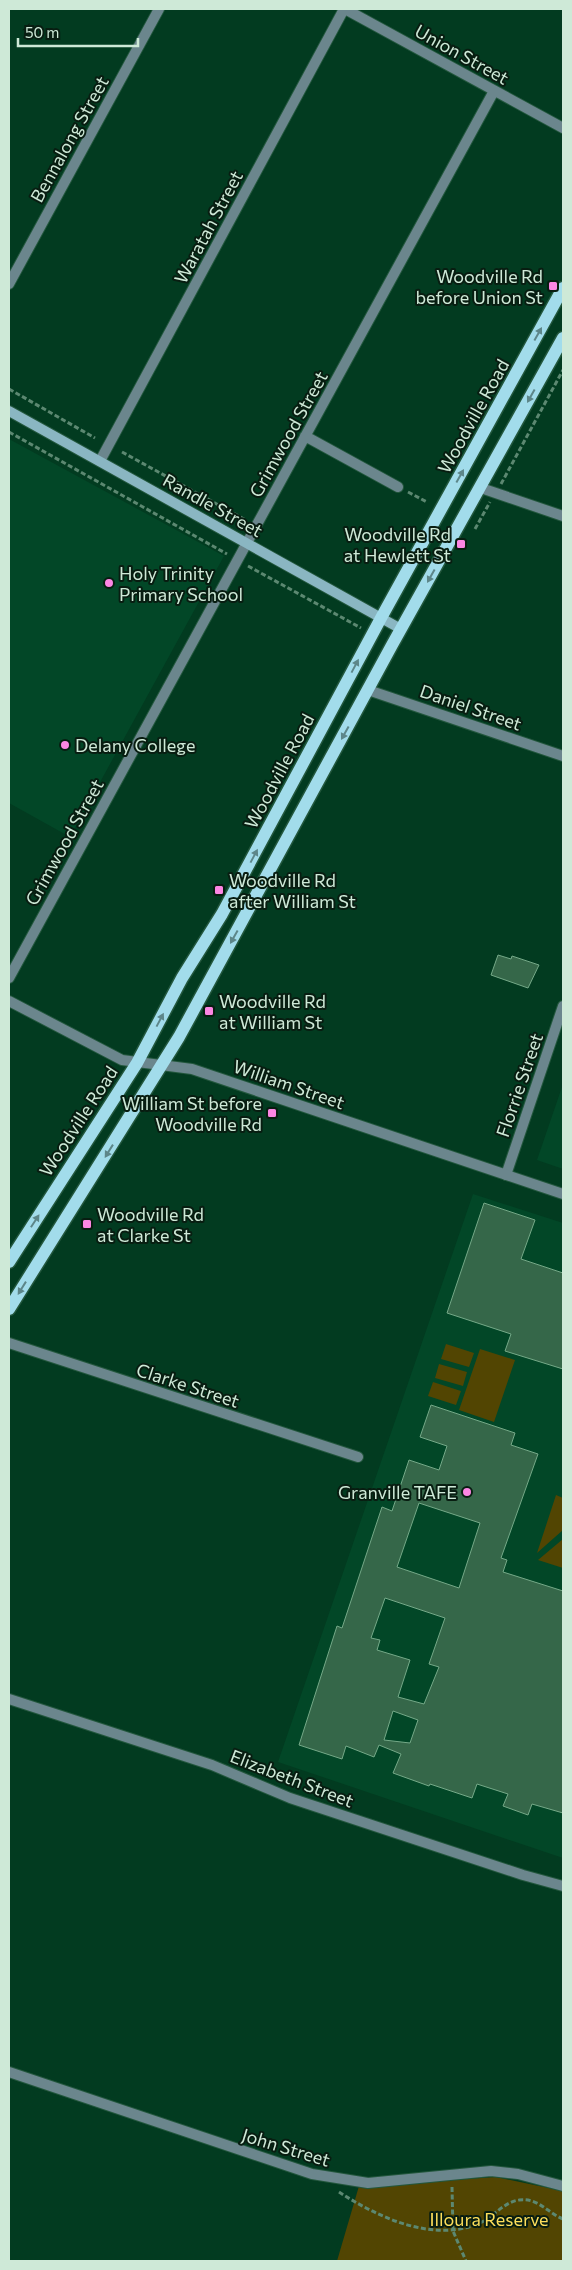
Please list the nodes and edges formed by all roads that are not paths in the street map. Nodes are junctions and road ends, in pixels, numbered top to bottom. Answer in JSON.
{"nodes":[{"id":1,"x":159,"y":9,"type":"edge"},
{"id":2,"x":344,"y":9,"type":"edge"},
{"id":3,"x":494,"y":90,"type":"junction"},
{"id":4,"x":563,"y":128,"type":"edge"},
{"id":5,"x":9,"y":284,"type":"edge"},
{"id":6,"x":563,"y":288,"type":"edge"},
{"id":7,"x":563,"y":338,"type":"edge"},
{"id":8,"x":9,"y":411,"type":"edge"},
{"id":9,"x":305,"y":436,"type":"junction"},
{"id":10,"x":100,"y":461,"type":"junction"},
{"id":11,"x":398,"y":487,"type":"road end"},
{"id":12,"x":481,"y":488,"type":"junction"},
{"id":13,"x":563,"y":516,"type":"edge"},
{"id":14,"x":247,"y":543,"type":"junction"},
{"id":15,"x":381,"y":618,"type":"junction"},
{"id":16,"x":401,"y":630,"type":"junction"},
{"id":17,"x":368,"y":690,"type":"junction"},
{"id":18,"x":563,"y":756,"type":"edge"},
{"id":19,"x":9,"y":978,"type":"edge"},
{"id":20,"x":9,"y":1001,"type":"edge"},
{"id":21,"x":563,"y":1006,"type":"edge"},
{"id":22,"x":136,"y":1063,"type":"junction"},
{"id":23,"x":163,"y":1065,"type":"junction"},
{"id":24,"x":506,"y":1175,"type":"junction"},
{"id":25,"x":563,"y":1194,"type":"edge"},
{"id":26,"x":9,"y":1262,"type":"edge"},
{"id":27,"x":9,"y":1310,"type":"edge"},
{"id":28,"x":9,"y":1343,"type":"edge"},
{"id":29,"x":358,"y":1457,"type":"dead end"},
{"id":30,"x":9,"y":1699,"type":"edge"},
{"id":31,"x":563,"y":1886,"type":"edge"},
{"id":32,"x":9,"y":2072,"type":"edge"},
{"id":33,"x":563,"y":2186,"type":"edge"}],
"edges":[{"from":1,"to":5,"type":"street","name":"Bennalong Street"},
{"from":2,"to":3,"type":"street","name":"Union Street"},
{"from":2,"to":10,"type":"street","name":"Waratah Street"},
{"from":3,"to":4,"type":"street","name":"Union Street"},
{"from":3,"to":9,"type":"street","name":"Grimwood Street"},
{"from":15,"to":6,"type":"main road","name":"Woodville Road","one_way":true},
{"from":7,"to":12,"type":"main road","one_way":true},
{"from":8,"to":10,"type":"main road","name":"Randle Street"},
{"from":9,"to":11,"type":"street"},
{"from":9,"to":14,"type":"street","name":"Grimwood Street"},
{"from":10,"to":14,"type":"main road","name":"Randle Street"},
{"from":12,"to":13,"type":"street"},
{"from":12,"to":16,"type":"main road","one_way":true},
{"from":14,"to":15,"type":"main road","name":"Randle Street"},
{"from":14,"to":19,"type":"street","name":"Grimwood Street"},
{"from":15,"to":16,"type":"main road","name":"Randle Street"},
{"from":22,"to":15,"type":"main road","name":"Woodville Road","one_way":true},
{"from":16,"to":17,"type":"main road"},
{"from":17,"to":18,"type":"street","name":"Daniel Street"},
{"from":17,"to":23,"type":"main road","one_way":true},
{"from":20,"to":22,"type":"street","name":"William Street"},
{"from":21,"to":24,"type":"street","name":"Florrie Street"},
{"from":22,"to":23,"type":"street","name":"William Street"},
{"from":26,"to":22,"type":"main road","name":"Woodville Road","one_way":true},
{"from":23,"to":24,"type":"street","name":"William Street"},
{"from":23,"to":27,"type":"main road","one_way":true},
{"from":24,"to":25,"type":"street","name":"William Street"},
{"from":28,"to":29,"type":"street","name":"Clarke Street"},
{"from":30,"to":31,"type":"street","name":"Elizabeth Street"},
{"from":32,"to":33,"type":"street","name":"John Street"}]}
